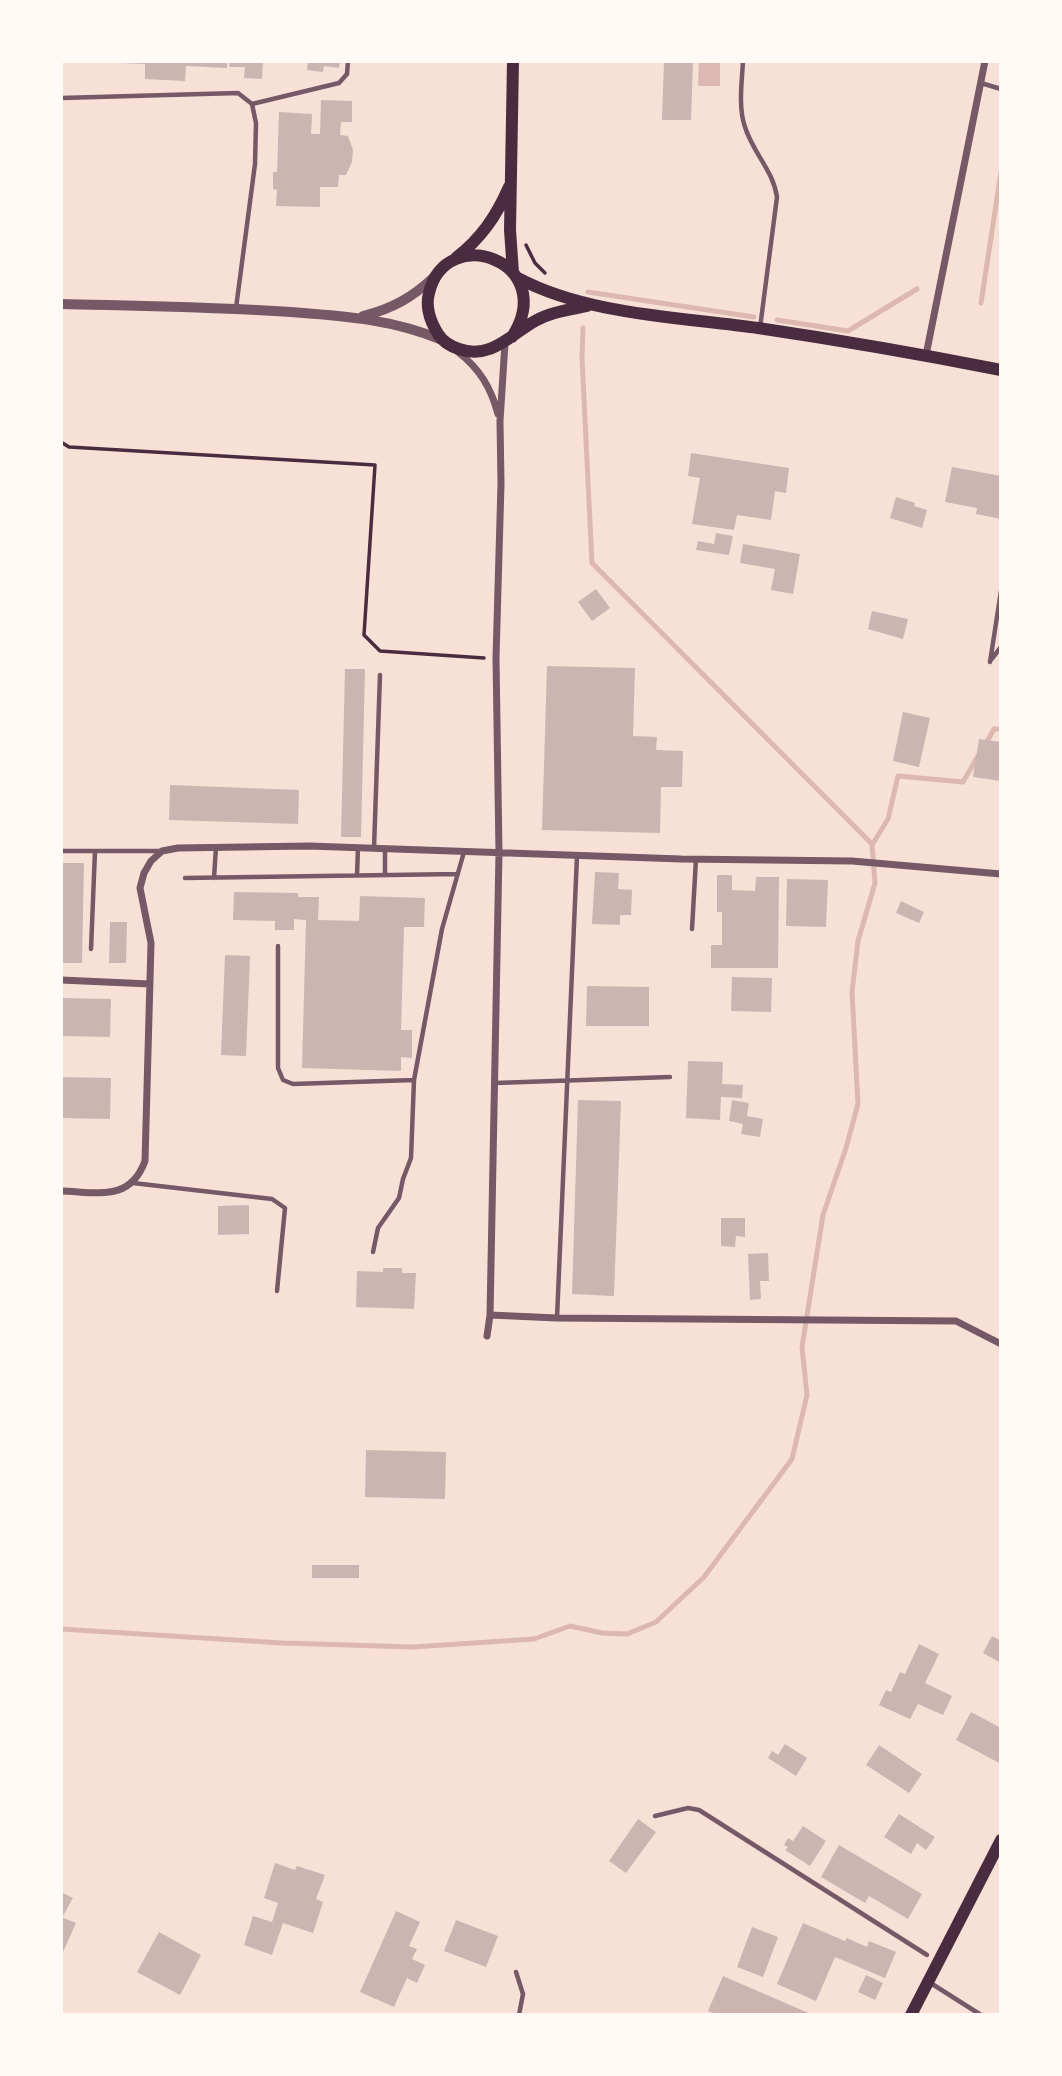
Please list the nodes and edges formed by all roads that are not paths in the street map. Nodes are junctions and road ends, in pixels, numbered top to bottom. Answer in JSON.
{"nodes":[{"id":1,"x":348,"y":61,"type":"edge"},
{"id":2,"x":513,"y":61,"type":"edge"},
{"id":3,"x":743,"y":61,"type":"edge"},
{"id":4,"x":985,"y":61,"type":"edge"},
{"id":5,"x":981,"y":83,"type":"junction"},
{"id":6,"x":1001,"y":89,"type":"edge"},
{"id":7,"x":61,"y":98,"type":"edge"},
{"id":8,"x":252,"y":104,"type":"junction"},
{"id":9,"x":512,"y":180,"type":"junction"},
{"id":10,"x":442,"y":269,"type":"junction"},
{"id":11,"x":516,"y":276,"type":"junction"},
{"id":12,"x":61,"y":304,"type":"edge"},
{"id":13,"x":591,"y":305,"type":"junction"},
{"id":14,"x":236,"y":308,"type":"junction"},
{"id":15,"x":359,"y":317,"type":"junction"},
{"id":16,"x":760,"y":328,"type":"junction"},
{"id":17,"x":508,"y":340,"type":"junction"},
{"id":18,"x":447,"y":343,"type":"junction"},
{"id":19,"x":926,"y":355,"type":"junction"},
{"id":20,"x":1001,"y":370,"type":"edge"},
{"id":21,"x":500,"y":421,"type":"junction"},
{"id":22,"x":1001,"y":591,"type":"edge"},
{"id":23,"x":1001,"y":647,"type":"edge"},
{"id":24,"x":380,"y":675,"type":"dead end"},
{"id":25,"x":216,"y":847,"type":"junction"},
{"id":26,"x":358,"y":848,"type":"junction"},
{"id":27,"x":374,"y":849,"type":"junction"},
{"id":28,"x":385,"y":849,"type":"junction"},
{"id":29,"x":61,"y":851,"type":"edge"},
{"id":30,"x":95,"y":851,"type":"junction"},
{"id":31,"x":162,"y":852,"type":"junction"},
{"id":32,"x":464,"y":852,"type":"junction"},
{"id":33,"x":499,"y":853,"type":"junction"},
{"id":34,"x":577,"y":856,"type":"junction"},
{"id":35,"x":696,"y":859,"type":"junction"},
{"id":36,"x":458,"y":874,"type":"junction"},
{"id":37,"x":1001,"y":874,"type":"edge"},
{"id":38,"x":385,"y":875,"type":"junction"},
{"id":39,"x":357,"y":876,"type":"junction"},
{"id":40,"x":185,"y":878,"type":"dead end"},
{"id":41,"x":214,"y":878,"type":"junction"},
{"id":42,"x":692,"y":929,"type":"dead end"},
{"id":43,"x":278,"y":946,"type":"dead end"},
{"id":44,"x":91,"y":949,"type":"dead end"},
{"id":45,"x":61,"y":979,"type":"edge"},
{"id":46,"x":150,"y":984,"type":"junction"},
{"id":47,"x":670,"y":1077,"type":"dead end"},
{"id":48,"x":414,"y":1080,"type":"junction"},
{"id":49,"x":567,"y":1080,"type":"junction"},
{"id":50,"x":495,"y":1083,"type":"junction"},
{"id":51,"x":133,"y":1183,"type":"junction"},
{"id":52,"x":61,"y":1191,"type":"edge"},
{"id":53,"x":373,"y":1252,"type":"dead end"},
{"id":54,"x":277,"y":1291,"type":"dead end"},
{"id":55,"x":490,"y":1315,"type":"junction"},
{"id":56,"x":557,"y":1318,"type":"junction"},
{"id":57,"x":487,"y":1336,"type":"dead end"},
{"id":58,"x":1001,"y":1344,"type":"edge"},
{"id":59,"x":655,"y":1816,"type":"dead end"},
{"id":60,"x":1001,"y":1840,"type":"edge"},
{"id":61,"x":927,"y":1955,"type":"dead end"},
{"id":62,"x":516,"y":1972,"type":"dead end"},
{"id":63,"x":929,"y":1982,"type":"junction"},
{"id":64,"x":519,"y":2015,"type":"edge"},
{"id":65,"x":911,"y":2015,"type":"edge"},
{"id":66,"x":981,"y":2015,"type":"edge"}],
"edges":[{"from":1,"to":8,"type":"lane"},
{"from":2,"to":9,"type":"main road"},
{"from":3,"to":16,"type":"lane"},
{"from":4,"to":5,"type":"street"},
{"from":5,"to":6,"type":"lane"},
{"from":5,"to":19,"type":"street"},
{"from":7,"to":8,"type":"lane"},
{"from":8,"to":14,"type":"lane"},
{"from":9,"to":10,"type":"main road"},
{"from":9,"to":11,"type":"main road"},
{"from":10,"to":11,"type":"main road"},
{"from":10,"to":15,"type":"street"},
{"from":10,"to":18,"type":"main road"},
{"from":11,"to":13,"type":"main road"},
{"from":11,"to":17,"type":"main road"},
{"from":12,"to":14,"type":"street"},
{"from":13,"to":16,"type":"main road"},
{"from":13,"to":17,"type":"main road"},
{"from":14,"to":15,"type":"street"},
{"from":15,"to":18,"type":"street"},
{"from":16,"to":19,"type":"main road"},
{"from":17,"to":18,"type":"main road"},
{"from":17,"to":21,"type":"street"},
{"from":18,"to":21,"type":"street"},
{"from":19,"to":20,"type":"main road"},
{"from":21,"to":33,"type":"street"},
{"from":22,"to":23,"type":"lane"},
{"from":24,"to":27,"type":"lane"},
{"from":25,"to":26,"type":"street"},
{"from":25,"to":31,"type":"street"},
{"from":25,"to":41,"type":"lane"},
{"from":26,"to":27,"type":"street"},
{"from":26,"to":39,"type":"lane"},
{"from":27,"to":28,"type":"street"},
{"from":28,"to":32,"type":"street"},
{"from":28,"to":38,"type":"lane"},
{"from":29,"to":30,"type":"lane"},
{"from":30,"to":31,"type":"lane"},
{"from":30,"to":44,"type":"lane"},
{"from":31,"to":46,"type":"street"},
{"from":32,"to":33,"type":"street"},
{"from":32,"to":36,"type":"lane"},
{"from":33,"to":34,"type":"street"},
{"from":33,"to":50,"type":"street"},
{"from":34,"to":35,"type":"street"},
{"from":34,"to":49,"type":"lane"},
{"from":35,"to":37,"type":"street"},
{"from":35,"to":42,"type":"lane"},
{"from":36,"to":38,"type":"lane"},
{"from":36,"to":48,"type":"lane"},
{"from":38,"to":39,"type":"lane"},
{"from":39,"to":41,"type":"lane"},
{"from":40,"to":41,"type":"lane"},
{"from":43,"to":48,"type":"lane"},
{"from":45,"to":46,"type":"street"},
{"from":46,"to":51,"type":"street"},
{"from":47,"to":49,"type":"lane"},
{"from":48,"to":53,"type":"lane"},
{"from":49,"to":50,"type":"lane"},
{"from":49,"to":56,"type":"lane"},
{"from":50,"to":55,"type":"street"},
{"from":51,"to":52,"type":"street"},
{"from":51,"to":54,"type":"lane"},
{"from":55,"to":56,"type":"street"},
{"from":55,"to":57,"type":"street"},
{"from":56,"to":58,"type":"street"},
{"from":59,"to":61,"type":"lane"},
{"from":60,"to":63,"type":"main road"},
{"from":62,"to":64,"type":"lane"},
{"from":63,"to":65,"type":"main road"},
{"from":63,"to":66,"type":"lane"}]}
